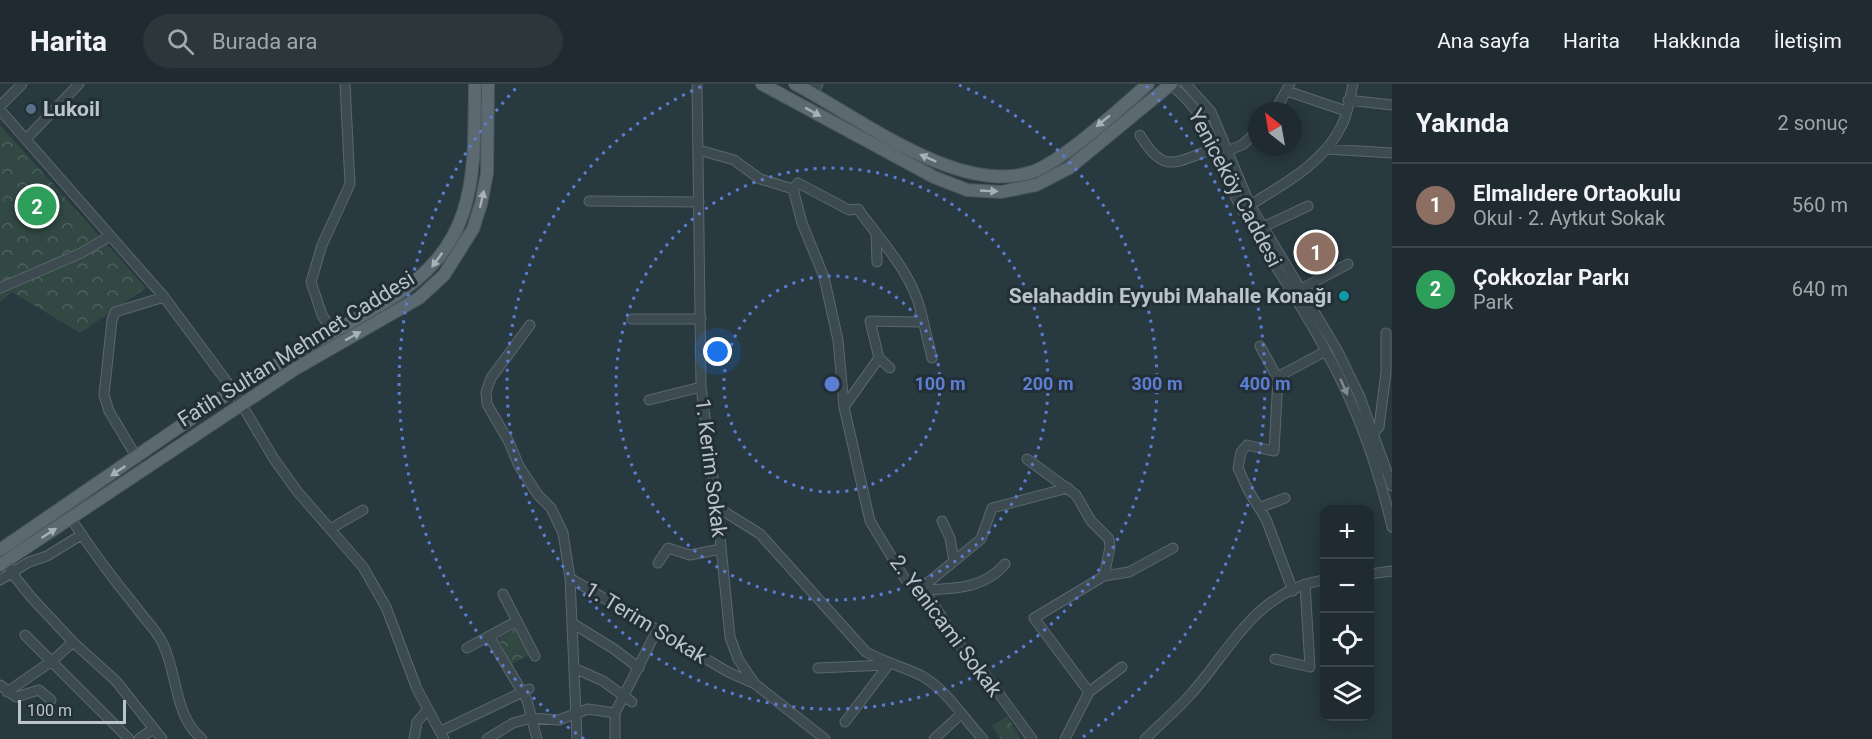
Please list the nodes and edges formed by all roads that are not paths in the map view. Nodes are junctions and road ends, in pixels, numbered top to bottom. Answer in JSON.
{"nodes":[{"id":1,"x":22,"y":84,"type":"edge"},
{"id":2,"x":79,"y":84,"type":"edge"},
{"id":3,"x":345,"y":84,"type":"edge"},
{"id":4,"x":475,"y":84,"type":"edge"},
{"id":5,"x":488,"y":84,"type":"edge"},
{"id":6,"x":697,"y":84,"type":"edge"},
{"id":7,"x":762,"y":84,"type":"edge"},
{"id":8,"x":795,"y":84,"type":"edge"},
{"id":9,"x":1148,"y":84,"type":"edge"},
{"id":10,"x":1170,"y":84,"type":"edge"},
{"id":11,"x":1186,"y":84,"type":"edge"},
{"id":12,"x":1353,"y":84,"type":"edge"},
{"id":13,"x":1289,"y":87,"type":"edge"},
{"id":14,"x":816,"y":89,"type":"edge"},
{"id":15,"x":1348,"y":100,"type":"junction"},
{"id":16,"x":1280,"y":102,"type":"edge"},
{"id":17,"x":1392,"y":105,"type":"edge"},
{"id":18,"x":0,"y":108,"type":"edge"},
{"id":19,"x":1347,"y":111,"type":"junction"},
{"id":20,"x":1140,"y":135,"type":"dead end"},
{"id":21,"x":26,"y":139,"type":"junction"},
{"id":22,"x":1248,"y":140,"type":"edge"},
{"id":23,"x":1216,"y":148,"type":"junction"},
{"id":24,"x":1326,"y":149,"type":"junction"},
{"id":25,"x":699,"y":150,"type":"junction"},
{"id":26,"x":1227,"y":151,"type":"junction"},
{"id":27,"x":1392,"y":153,"type":"edge"},
{"id":28,"x":793,"y":189,"type":"junction"},
{"id":29,"x":589,"y":201,"type":"dead end"},
{"id":30,"x":699,"y":202,"type":"junction"},
{"id":31,"x":1250,"y":205,"type":"junction"},
{"id":32,"x":1308,"y":206,"type":"dead end"},
{"id":33,"x":1263,"y":227,"type":"junction"},
{"id":34,"x":876,"y":234,"type":"junction"},
{"id":35,"x":110,"y":236,"type":"junction"},
{"id":36,"x":877,"y":262,"type":"dead end"},
{"id":37,"x":1348,"y":264,"type":"dead end"},
{"id":38,"x":0,"y":288,"type":"edge"},
{"id":39,"x":1301,"y":289,"type":"junction"},
{"id":40,"x":164,"y":297,"type":"junction"},
{"id":41,"x":921,"y":312,"type":"junction"},
{"id":42,"x":1317,"y":316,"type":"junction"},
{"id":43,"x":632,"y":319,"type":"dead end"},
{"id":44,"x":701,"y":319,"type":"junction"},
{"id":45,"x":1308,"y":322,"type":"junction"},
{"id":46,"x":530,"y":325,"type":"dead end"},
{"id":47,"x":332,"y":331,"type":"junction"},
{"id":48,"x":1386,"y":333,"type":"dead end"},
{"id":49,"x":1260,"y":346,"type":"dead end"},
{"id":50,"x":1326,"y":351,"type":"junction"},
{"id":51,"x":879,"y":358,"type":"junction"},
{"id":52,"x":932,"y":358,"type":"dead end"},
{"id":53,"x":890,"y":368,"type":"dead end"},
{"id":54,"x":1278,"y":380,"type":"junction"},
{"id":55,"x":701,"y":387,"type":"junction"},
{"id":56,"x":233,"y":390,"type":"junction"},
{"id":57,"x":649,"y":400,"type":"dead end"},
{"id":58,"x":240,"y":404,"type":"junction"},
{"id":59,"x":844,"y":407,"type":"junction"},
{"id":60,"x":1373,"y":433,"type":"junction"},
{"id":61,"x":137,"y":458,"type":"junction"},
{"id":62,"x":1027,"y":459,"type":"dead end"},
{"id":63,"x":1392,"y":486,"type":"edge"},
{"id":64,"x":1068,"y":488,"type":"junction"},
{"id":65,"x":1285,"y":498,"type":"dead end"},
{"id":66,"x":717,"y":507,"type":"junction"},
{"id":67,"x":1259,"y":508,"type":"junction"},
{"id":68,"x":363,"y":510,"type":"dead end"},
{"id":69,"x":71,"y":519,"type":"junction"},
{"id":70,"x":942,"y":521,"type":"dead end"},
{"id":71,"x":1392,"y":527,"type":"edge"},
{"id":72,"x":330,"y":529,"type":"junction"},
{"id":73,"x":81,"y":534,"type":"junction"},
{"id":74,"x":1173,"y":548,"type":"dead end"},
{"id":75,"x":721,"y":549,"type":"junction"},
{"id":76,"x":3,"y":558,"type":"edge"},
{"id":77,"x":954,"y":561,"type":"junction"},
{"id":78,"x":658,"y":563,"type":"dead end"},
{"id":79,"x":1005,"y":564,"type":"dead end"},
{"id":80,"x":1392,"y":570,"type":"edge"},
{"id":81,"x":1374,"y":573,"type":"edge"},
{"id":82,"x":1104,"y":576,"type":"junction"},
{"id":83,"x":570,"y":578,"type":"junction"},
{"id":84,"x":0,"y":580,"type":"edge"},
{"id":85,"x":1320,"y":581,"type":"edge"},
{"id":86,"x":1305,"y":584,"type":"junction"},
{"id":87,"x":920,"y":590,"type":"junction"},
{"id":88,"x":1293,"y":591,"type":"junction"},
{"id":89,"x":503,"y":594,"type":"dead end"},
{"id":90,"x":517,"y":621,"type":"junction"},
{"id":91,"x":572,"y":623,"type":"junction"},
{"id":92,"x":657,"y":630,"type":"junction"},
{"id":93,"x":25,"y":635,"type":"dead end"},
{"id":94,"x":489,"y":636,"type":"junction"},
{"id":95,"x":73,"y":642,"type":"junction"},
{"id":96,"x":467,"y":648,"type":"dead end"},
{"id":97,"x":535,"y":656,"type":"dead end"},
{"id":98,"x":1275,"y":659,"type":"dead end"},
{"id":99,"x":52,"y":661,"type":"junction"},
{"id":100,"x":889,"y":664,"type":"junction"},
{"id":101,"x":1122,"y":667,"type":"dead end"},
{"id":102,"x":574,"y":668,"type":"junction"},
{"id":103,"x":639,"y":668,"type":"junction"},
{"id":104,"x":818,"y":668,"type":"dead end"},
{"id":105,"x":755,"y":684,"type":"junction"},
{"id":106,"x":4,"y":689,"type":"edge"},
{"id":107,"x":525,"y":691,"type":"junction"},
{"id":108,"x":1089,"y":692,"type":"junction"},
{"id":109,"x":629,"y":699,"type":"junction"},
{"id":110,"x":51,"y":700,"type":"dead end"},
{"id":111,"x":428,"y":709,"type":"junction"},
{"id":112,"x":615,"y":713,"type":"junction"},
{"id":113,"x":575,"y":714,"type":"junction"},
{"id":114,"x":960,"y":715,"type":"junction"},
{"id":115,"x":531,"y":718,"type":"junction"},
{"id":116,"x":845,"y":722,"type":"dead end"},
{"id":117,"x":153,"y":729,"type":"junction"},
{"id":118,"x":442,"y":735,"type":"edge"},
{"id":119,"x":486,"y":738,"type":"edge"},
{"id":120,"x":129,"y":739,"type":"edge"},
{"id":121,"x":139,"y":739,"type":"edge"},
{"id":122,"x":162,"y":739,"type":"edge"},
{"id":123,"x":202,"y":739,"type":"edge"},
{"id":124,"x":414,"y":739,"type":"edge"},
{"id":125,"x":537,"y":739,"type":"edge"},
{"id":126,"x":577,"y":739,"type":"edge"},
{"id":127,"x":615,"y":739,"type":"edge"},
{"id":128,"x":825,"y":739,"type":"edge"},
{"id":129,"x":934,"y":739,"type":"edge"},
{"id":130,"x":983,"y":739,"type":"edge"},
{"id":131,"x":1032,"y":739,"type":"edge"},
{"id":132,"x":1065,"y":739,"type":"edge"},
{"id":133,"x":1145,"y":739,"type":"edge"}],
"edges":[{"from":1,"to":18,"type":"street"},
{"from":2,"to":21,"type":"street"},
{"from":3,"to":47,"type":"street"},
{"from":4,"to":47,"type":"main road","name":"Fatih Sultan Mehmet Caddesi","one_way":true},
{"from":58,"to":5,"type":"main road","name":"Fatih Sultan Mehmet Caddesi","one_way":true},
{"from":6,"to":25,"type":"street","name":"1. Kerim Sokak"},
{"from":7,"to":10,"type":"main road","one_way":true},
{"from":8,"to":14,"type":"main road"},
{"from":9,"to":14,"type":"main road","one_way":true},
{"from":10,"to":23,"type":"street","name":"Yeniceköy Caddesi"},
{"from":11,"to":26,"type":"street","name":"Yeniceköy Caddesi"},
{"from":12,"to":15,"type":"street"},
{"from":13,"to":16,"type":"street"},
{"from":13,"to":19,"type":"street"},
{"from":15,"to":17,"type":"street"},
{"from":15,"to":19,"type":"street"},
{"from":18,"to":21,"type":"street"},
{"from":19,"to":24,"type":"street"},
{"from":20,"to":23,"type":"street"},
{"from":21,"to":35,"type":"street"},
{"from":22,"to":26,"type":"street"},
{"from":23,"to":45,"type":"street","name":"Yeniceköy Caddesi"},
{"from":24,"to":27,"type":"street"},
{"from":24,"to":31,"type":"street"},
{"from":25,"to":28,"type":"street"},
{"from":25,"to":30,"type":"street","name":"1. Kerim Sokak"},
{"from":26,"to":31,"type":"street","name":"Yeniceköy Caddesi"},
{"from":28,"to":34,"type":"street"},
{"from":28,"to":59,"type":"street","name":"2. Yenicami Sokak"},
{"from":29,"to":30,"type":"street"},
{"from":30,"to":44,"type":"street","name":"1. Kerim Sokak"},
{"from":31,"to":33,"type":"street","name":"Yeniceköy Caddesi"},
{"from":32,"to":33,"type":"street"},
{"from":33,"to":39,"type":"street","name":"Yeniceköy Caddesi"},
{"from":34,"to":36,"type":"street"},
{"from":34,"to":41,"type":"street"},
{"from":35,"to":38,"type":"street"},
{"from":35,"to":40,"type":"street"},
{"from":37,"to":39,"type":"street"},
{"from":39,"to":42,"type":"street","name":"Yeniceköy Caddesi"},
{"from":40,"to":56,"type":"street"},
{"from":40,"to":61,"type":"street"},
{"from":41,"to":51,"type":"street"},
{"from":41,"to":52,"type":"street"},
{"from":42,"to":45,"type":"street"},
{"from":42,"to":60,"type":"street","name":"Yeniceköy Caddesi"},
{"from":43,"to":44,"type":"street"},
{"from":44,"to":55,"type":"street","name":"1. Kerim Sokak"},
{"from":45,"to":50,"type":"street","name":"Yeniceköy Caddesi"},
{"from":46,"to":83,"type":"street","name":"1. Terim Sokak"},
{"from":47,"to":56,"type":"main road","name":"Fatih Sultan Mehmet Caddesi"},
{"from":48,"to":60,"type":"street"},
{"from":49,"to":54,"type":"street"},
{"from":50,"to":54,"type":"street"},
{"from":50,"to":71,"type":"street","name":"Yeniceköy Caddesi","one_way":true},
{"from":51,"to":53,"type":"street"},
{"from":51,"to":59,"type":"street"},
{"from":54,"to":67,"type":"street"},
{"from":55,"to":57,"type":"street"},
{"from":55,"to":66,"type":"street","name":"1. Kerim Sokak"},
{"from":56,"to":58,"type":"street"},
{"from":56,"to":61,"type":"main road","name":"Fatih Sultan Mehmet Caddesi"},
{"from":58,"to":69,"type":"main road","name":"Fatih Sultan Mehmet Caddesi"},
{"from":58,"to":72,"type":"street"},
{"from":59,"to":87,"type":"street","name":"2. Yenicami Sokak"},
{"from":60,"to":63,"type":"street","name":"Yeniceköy Caddesi"},
{"from":61,"to":76,"type":"main road","name":"Fatih Sultan Mehmet Caddesi","one_way":true},
{"from":62,"to":64,"type":"street"},
{"from":64,"to":77,"type":"street"},
{"from":64,"to":82,"type":"street"},
{"from":65,"to":67,"type":"street"},
{"from":66,"to":75,"type":"street","name":"1. Kerim Sokak"},
{"from":66,"to":100,"type":"street"},
{"from":67,"to":88,"type":"street"},
{"from":68,"to":72,"type":"street"},
{"from":69,"to":73,"type":"street"},
{"from":76,"to":69,"type":"main road","name":"Fatih Sultan Mehmet Caddesi","one_way":true},
{"from":70,"to":77,"type":"street"},
{"from":72,"to":111,"type":"street"},
{"from":73,"to":76,"type":"street"},
{"from":73,"to":123,"type":"street"},
{"from":74,"to":82,"type":"street"},
{"from":75,"to":78,"type":"street"},
{"from":75,"to":105,"type":"street","name":"1. Kerim Sokak"},
{"from":76,"to":84,"type":"street"},
{"from":76,"to":95,"type":"street"},
{"from":77,"to":87,"type":"street"},
{"from":79,"to":87,"type":"street"},
{"from":80,"to":81,"type":"street"},
{"from":82,"to":108,"type":"street"},
{"from":83,"to":91,"type":"street"},
{"from":83,"to":92,"type":"street","name":"1. Terim Sokak"},
{"from":85,"to":86,"type":"street"},
{"from":86,"to":88,"type":"street"},
{"from":86,"to":98,"type":"street"},
{"from":87,"to":131,"type":"street","name":"2. Yenicami Sokak"},
{"from":88,"to":133,"type":"street"},
{"from":89,"to":90,"type":"street"},
{"from":90,"to":94,"type":"street"},
{"from":90,"to":97,"type":"street"},
{"from":91,"to":102,"type":"street"},
{"from":91,"to":103,"type":"street"},
{"from":92,"to":103,"type":"street"},
{"from":92,"to":105,"type":"street","name":"1. Terim Sokak"},
{"from":93,"to":99,"type":"street"},
{"from":94,"to":96,"type":"street"},
{"from":94,"to":107,"type":"street"},
{"from":95,"to":99,"type":"street"},
{"from":95,"to":117,"type":"street"},
{"from":99,"to":106,"type":"street"},
{"from":99,"to":120,"type":"street"},
{"from":100,"to":104,"type":"street"},
{"from":100,"to":114,"type":"street"},
{"from":100,"to":116,"type":"street"},
{"from":101,"to":108,"type":"street"},
{"from":102,"to":109,"type":"street"},
{"from":102,"to":113,"type":"street"},
{"from":103,"to":109,"type":"street"},
{"from":105,"to":128,"type":"street","name":"1. Kerim Sokak"},
{"from":106,"to":110,"type":"street"},
{"from":107,"to":115,"type":"street"},
{"from":107,"to":118,"type":"street"},
{"from":108,"to":132,"type":"street"},
{"from":109,"to":112,"type":"street"},
{"from":111,"to":118,"type":"street"},
{"from":111,"to":124,"type":"street"},
{"from":112,"to":113,"type":"street"},
{"from":112,"to":127,"type":"street"},
{"from":113,"to":115,"type":"street"},
{"from":113,"to":126,"type":"street"},
{"from":114,"to":129,"type":"street"},
{"from":114,"to":130,"type":"street"},
{"from":115,"to":119,"type":"street"},
{"from":115,"to":125,"type":"street"},
{"from":117,"to":121,"type":"street"},
{"from":117,"to":122,"type":"street"}]}
